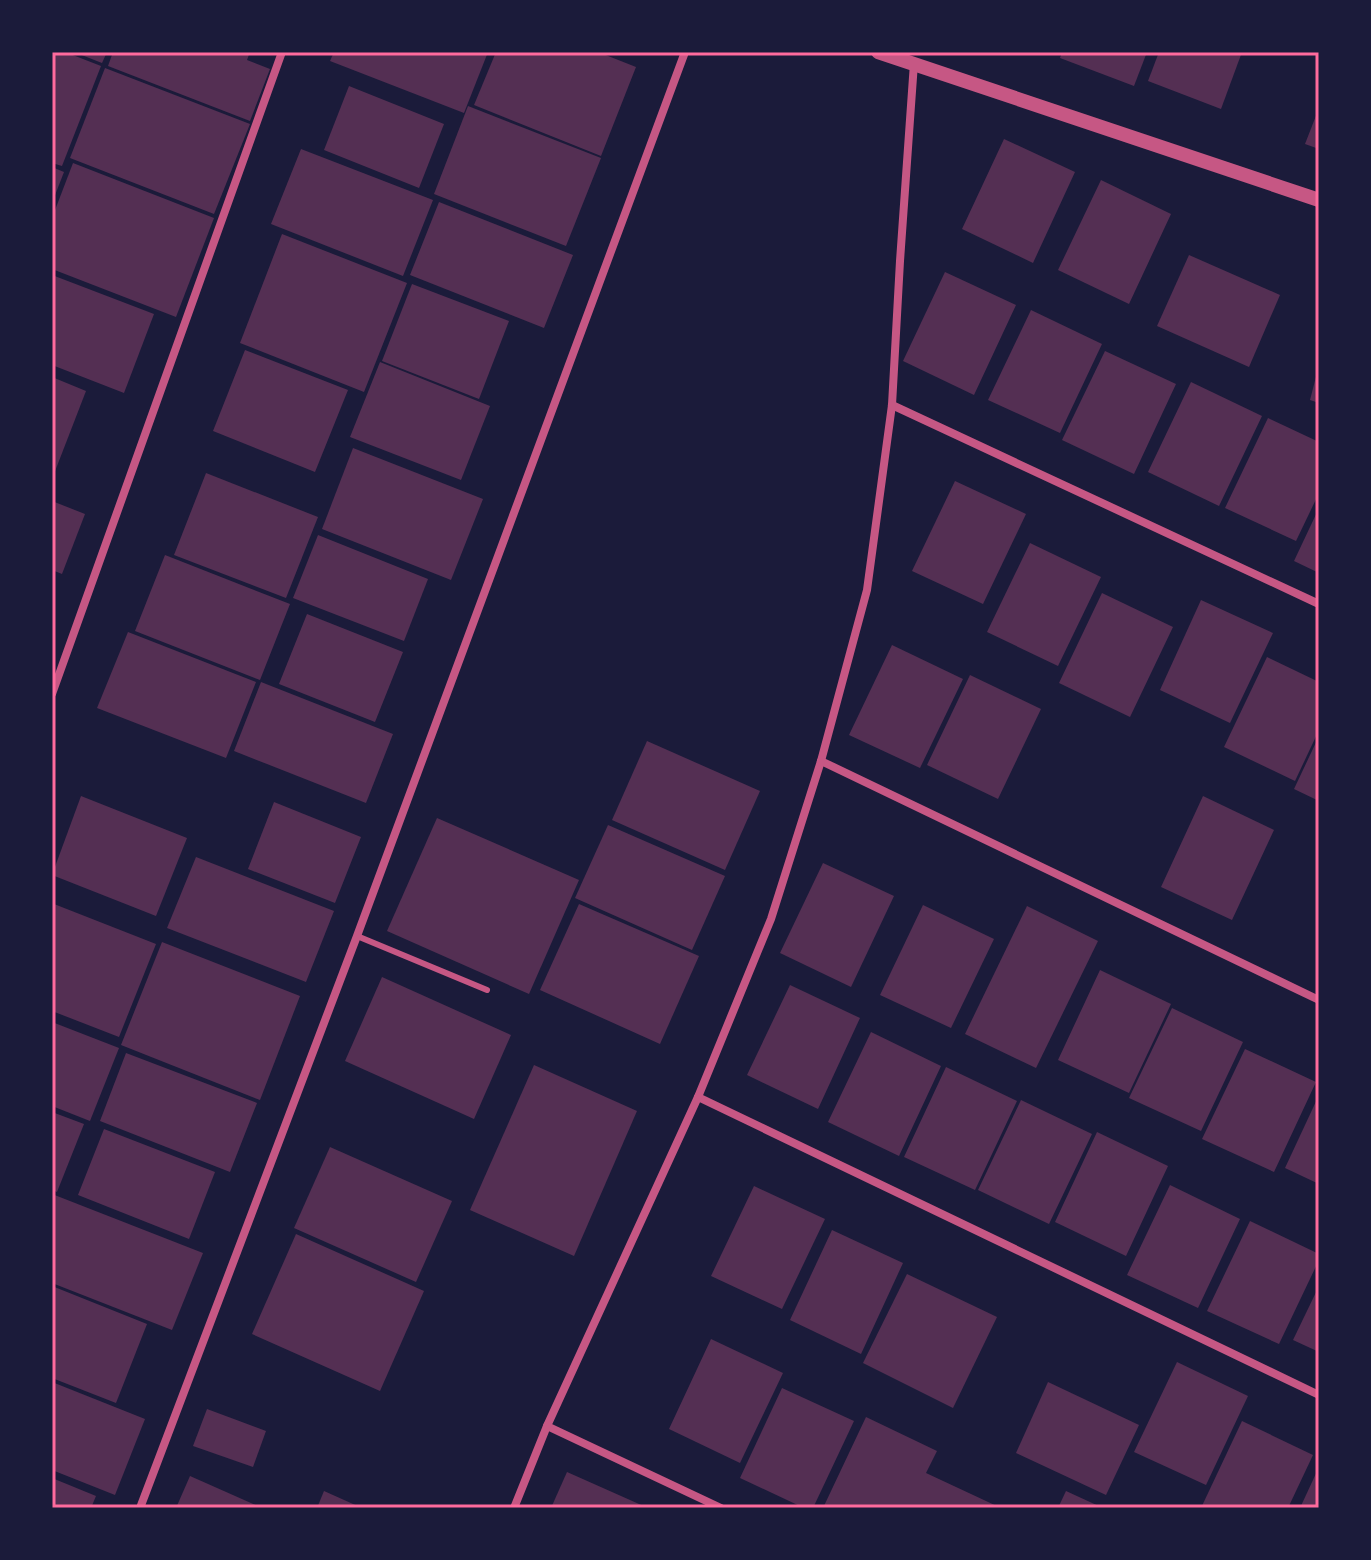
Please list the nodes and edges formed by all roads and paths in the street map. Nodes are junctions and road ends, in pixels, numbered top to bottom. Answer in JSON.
{"nodes":[{"id":1,"x":282,"y":52,"type":"edge"},
{"id":2,"x":685,"y":52,"type":"edge"},
{"id":3,"x":878,"y":52,"type":"edge"},
{"id":4,"x":916,"y":58,"type":"edge"},
{"id":5,"x":1319,"y":200,"type":"edge"},
{"id":6,"x":892,"y":405,"type":"junction"},
{"id":7,"x":1319,"y":604,"type":"edge"},
{"id":8,"x":52,"y":694,"type":"edge"},
{"id":9,"x":821,"y":761,"type":"junction"},
{"id":10,"x":357,"y":936,"type":"junction"},
{"id":11,"x":487,"y":990,"type":"dead end"},
{"id":12,"x":1319,"y":1000,"type":"edge"},
{"id":13,"x":698,"y":1097,"type":"junction"},
{"id":14,"x":1319,"y":1395,"type":"edge"},
{"id":15,"x":547,"y":1426,"type":"junction"},
{"id":16,"x":140,"y":1508,"type":"edge"},
{"id":17,"x":514,"y":1508,"type":"edge"},
{"id":18,"x":721,"y":1508,"type":"edge"}],
"edges":[{"from":1,"to":8,"type":"street"},
{"from":2,"to":10,"type":"street"},
{"from":3,"to":4,"type":"street"},
{"from":4,"to":5,"type":"street"},
{"from":4,"to":6,"type":"street"},
{"from":6,"to":7,"type":"street"},
{"from":6,"to":9,"type":"street"},
{"from":9,"to":12,"type":"street"},
{"from":9,"to":13,"type":"street"},
{"from":10,"to":11,"type":"lane"},
{"from":10,"to":16,"type":"street"},
{"from":13,"to":14,"type":"street"},
{"from":13,"to":15,"type":"street"},
{"from":15,"to":17,"type":"street"},
{"from":15,"to":18,"type":"street"}]}
